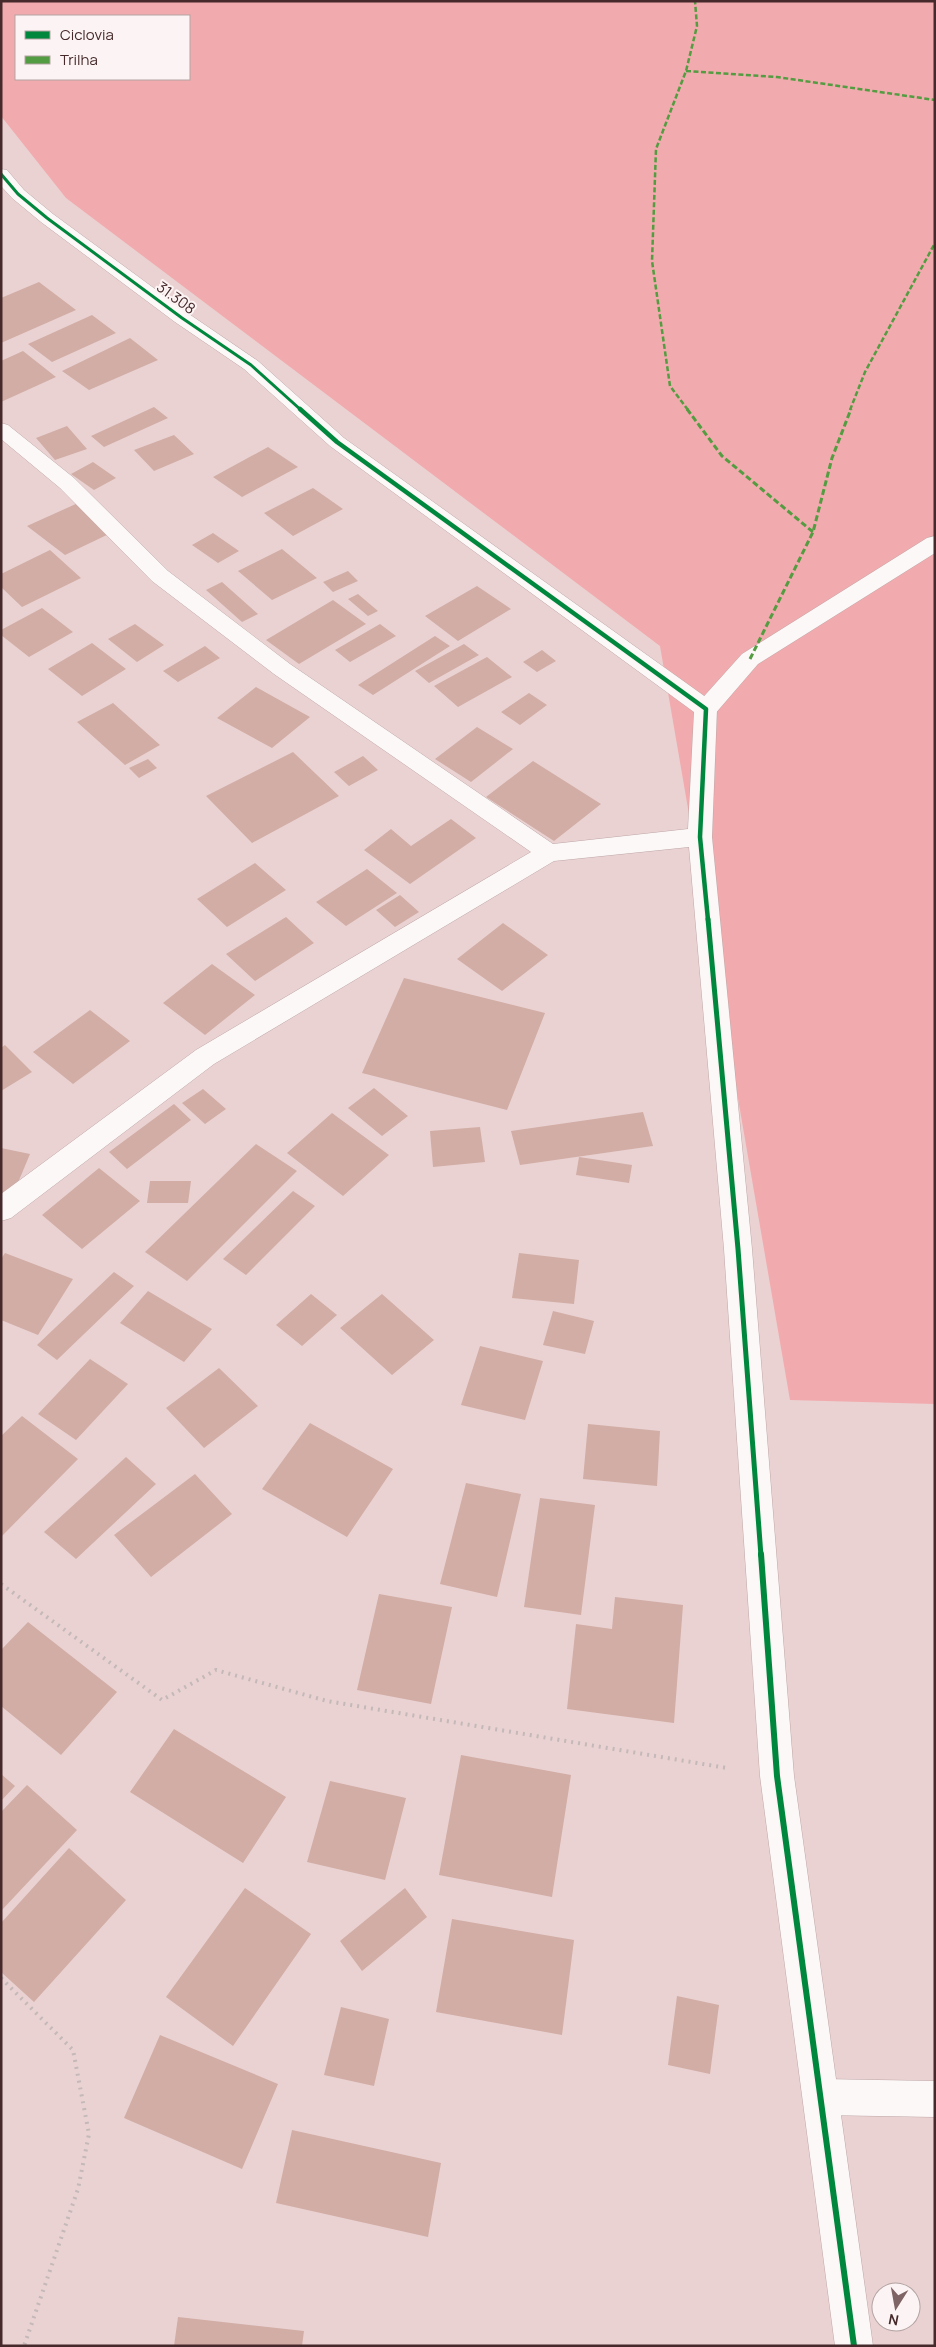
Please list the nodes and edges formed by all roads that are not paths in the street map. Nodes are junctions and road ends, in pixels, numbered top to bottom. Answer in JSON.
{"nodes":[{"id":1,"x":1,"y":174,"type":"edge"},
{"id":2,"x":1,"y":429,"type":"edge"},
{"id":3,"x":935,"y":543,"type":"edge"},
{"id":4,"x":706,"y":709,"type":"junction"},
{"id":5,"x":700,"y":837,"type":"junction"},
{"id":6,"x":549,"y":853,"type":"junction"},
{"id":7,"x":1,"y":1210,"type":"edge"},
{"id":8,"x":821,"y":2097,"type":"junction"},
{"id":9,"x":935,"y":2099,"type":"edge"},
{"id":10,"x":854,"y":2346,"type":"edge"}],
"edges":[{"from":1,"to":4,"type":"street","name":"31.308"},
{"from":2,"to":6,"type":"street"},
{"from":3,"to":4,"type":"street"},
{"from":4,"to":5,"type":"street"},
{"from":5,"to":6,"type":"street"},
{"from":5,"to":8,"type":"street"},
{"from":6,"to":7,"type":"street"},
{"from":8,"to":9,"type":"street"},
{"from":8,"to":10,"type":"street"}]}
